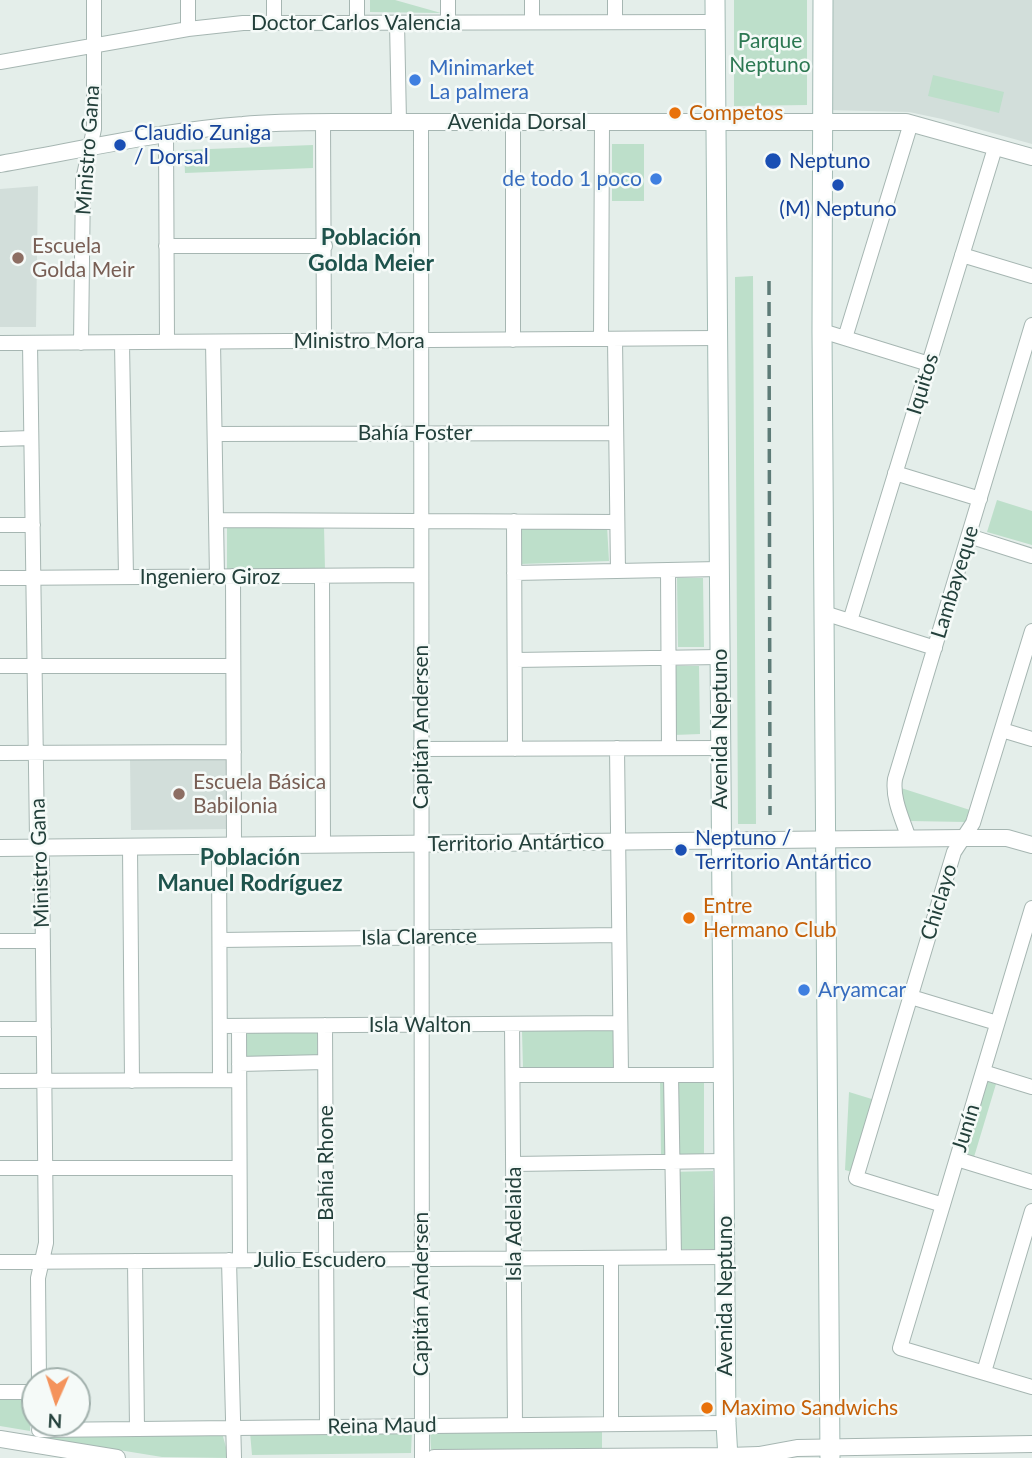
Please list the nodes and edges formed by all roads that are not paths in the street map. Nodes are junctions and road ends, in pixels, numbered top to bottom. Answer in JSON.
{"nodes":[{"id":1,"x":94,"y":0,"type":"edge"},
{"id":2,"x":188,"y":0,"type":"edge"},
{"id":3,"x":274,"y":0,"type":"edge"},
{"id":4,"x":357,"y":0,"type":"edge"},
{"id":5,"x":448,"y":0,"type":"edge"},
{"id":6,"x":532,"y":0,"type":"edge"},
{"id":7,"x":615,"y":0,"type":"edge"},
{"id":8,"x":715,"y":0,"type":"edge"},
{"id":9,"x":823,"y":0,"type":"edge"},
{"id":10,"x":397,"y":22,"type":"junction"},
{"id":11,"x":448,"y":22,"type":"junction"},
{"id":12,"x":532,"y":22,"type":"junction"},
{"id":13,"x":615,"y":22,"type":"junction"},
{"id":14,"x":715,"y":22,"type":"junction"},
{"id":15,"x":274,"y":23,"type":"junction"},
{"id":16,"x":357,"y":23,"type":"junction"},
{"id":17,"x":188,"y":29,"type":"junction"},
{"id":18,"x":94,"y":46,"type":"junction"},
{"id":19,"x":0,"y":62,"type":"edge"},
{"id":20,"x":716,"y":121,"type":"junction"},
{"id":21,"x":822,"y":121,"type":"junction"},
{"id":22,"x":323,"y":122,"type":"junction"},
{"id":23,"x":399,"y":122,"type":"junction"},
{"id":24,"x":421,"y":122,"type":"junction"},
{"id":25,"x":513,"y":122,"type":"junction"},
{"id":26,"x":602,"y":122,"type":"junction"},
{"id":27,"x":911,"y":123,"type":"junction"},
{"id":28,"x":166,"y":135,"type":"junction"},
{"id":29,"x":90,"y":148,"type":"junction"},
{"id":30,"x":995,"y":148,"type":"junction"},
{"id":31,"x":1032,"y":157,"type":"edge"},
{"id":32,"x":0,"y":164,"type":"edge"},
{"id":33,"x":166,"y":246,"type":"junction"},
{"id":34,"x":325,"y":246,"type":"junction"},
{"id":35,"x":962,"y":255,"type":"junction"},
{"id":36,"x":1032,"y":275,"type":"edge"},
{"id":37,"x":1032,"y":325,"type":"edge"},
{"id":38,"x":822,"y":331,"type":"junction"},
{"id":39,"x":717,"y":338,"type":"junction"},
{"id":40,"x":845,"y":338,"type":"junction"},
{"id":41,"x":608,"y":339,"type":"junction"},
{"id":42,"x":513,"y":340,"type":"junction"},
{"id":43,"x":324,"y":341,"type":"junction"},
{"id":44,"x":421,"y":341,"type":"junction"},
{"id":45,"x":122,"y":342,"type":"junction"},
{"id":46,"x":167,"y":342,"type":"junction"},
{"id":47,"x":213,"y":342,"type":"junction"},
{"id":48,"x":0,"y":343,"type":"edge"},
{"id":49,"x":30,"y":343,"type":"junction"},
{"id":50,"x":80,"y":343,"type":"junction"},
{"id":51,"x":929,"y":364,"type":"junction"},
{"id":52,"x":421,"y":433,"type":"junction"},
{"id":53,"x":616,"y":433,"type":"junction"},
{"id":54,"x":215,"y":434,"type":"junction"},
{"id":55,"x":31,"y":438,"type":"junction"},
{"id":56,"x":0,"y":439,"type":"edge"},
{"id":57,"x":895,"y":473,"type":"junction"},
{"id":58,"x":980,"y":499,"type":"junction"},
{"id":59,"x":216,"y":520,"type":"junction"},
{"id":60,"x":421,"y":521,"type":"junction"},
{"id":61,"x":514,"y":521,"type":"junction"},
{"id":62,"x":617,"y":522,"type":"junction"},
{"id":63,"x":0,"y":525,"type":"edge"},
{"id":64,"x":33,"y":525,"type":"junction"},
{"id":65,"x":968,"y":536,"type":"junction"},
{"id":66,"x":1032,"y":556,"type":"edge"},
{"id":67,"x":719,"y":569,"type":"junction"},
{"id":68,"x":668,"y":570,"type":"junction"},
{"id":69,"x":618,"y":571,"type":"junction"},
{"id":70,"x":514,"y":573,"type":"junction"},
{"id":71,"x":421,"y":575,"type":"junction"},
{"id":72,"x":217,"y":576,"type":"junction"},
{"id":73,"x":233,"y":576,"type":"junction"},
{"id":74,"x":321,"y":576,"type":"junction"},
{"id":75,"x":126,"y":577,"type":"junction"},
{"id":76,"x":0,"y":578,"type":"edge"},
{"id":77,"x":33,"y":578,"type":"junction"},
{"id":78,"x":824,"y":613,"type":"junction"},
{"id":79,"x":850,"y":621,"type":"junction"},
{"id":80,"x":1031,"y":641,"type":"edge"},
{"id":81,"x":935,"y":648,"type":"junction"},
{"id":82,"x":668,"y":657,"type":"junction"},
{"id":83,"x":720,"y":657,"type":"junction"},
{"id":84,"x":514,"y":660,"type":"junction"},
{"id":85,"x":0,"y":666,"type":"edge"},
{"id":86,"x":34,"y":666,"type":"junction"},
{"id":87,"x":233,"y":666,"type":"junction"},
{"id":88,"x":1002,"y":730,"type":"junction"},
{"id":89,"x":1032,"y":739,"type":"edge"},
{"id":90,"x":617,"y":748,"type":"junction"},
{"id":91,"x":669,"y":748,"type":"junction"},
{"id":92,"x":721,"y":748,"type":"junction"},
{"id":93,"x":421,"y":749,"type":"junction"},
{"id":94,"x":515,"y":749,"type":"junction"},
{"id":95,"x":234,"y":752,"type":"junction"},
{"id":96,"x":0,"y":753,"type":"edge"},
{"id":97,"x":36,"y":753,"type":"junction"},
{"id":98,"x":964,"y":838,"type":"junction"},
{"id":99,"x":825,"y":839,"type":"junction"},
{"id":100,"x":909,"y":839,"type":"junction"},
{"id":101,"x":721,"y":841,"type":"junction"},
{"id":102,"x":618,"y":842,"type":"junction"},
{"id":103,"x":421,"y":844,"type":"junction"},
{"id":104,"x":323,"y":845,"type":"junction"},
{"id":105,"x":1032,"y":845,"type":"edge"},
{"id":106,"x":227,"y":846,"type":"junction"},
{"id":107,"x":130,"y":847,"type":"junction"},
{"id":108,"x":0,"y":848,"type":"edge"},
{"id":109,"x":40,"y":848,"type":"junction"},
{"id":110,"x":1032,"y":908,"type":"edge"},
{"id":111,"x":619,"y":935,"type":"junction"},
{"id":112,"x":421,"y":937,"type":"junction"},
{"id":113,"x":220,"y":940,"type":"junction"},
{"id":114,"x":0,"y":941,"type":"edge"},
{"id":115,"x":43,"y":941,"type":"junction"},
{"id":116,"x":911,"y":997,"type":"junction"},
{"id":117,"x":620,"y":1023,"type":"junction"},
{"id":118,"x":997,"y":1023,"type":"junction"},
{"id":119,"x":512,"y":1024,"type":"junction"},
{"id":120,"x":325,"y":1025,"type":"junction"},
{"id":121,"x":421,"y":1025,"type":"junction"},
{"id":122,"x":220,"y":1026,"type":"junction"},
{"id":123,"x":239,"y":1026,"type":"junction"},
{"id":124,"x":0,"y":1029,"type":"edge"},
{"id":125,"x":44,"y":1029,"type":"junction"},
{"id":126,"x":325,"y":1062,"type":"junction"},
{"id":127,"x":239,"y":1064,"type":"junction"},
{"id":128,"x":983,"y":1072,"type":"junction"},
{"id":129,"x":513,"y":1075,"type":"junction"},
{"id":130,"x":621,"y":1075,"type":"junction"},
{"id":131,"x":671,"y":1075,"type":"junction"},
{"id":132,"x":723,"y":1075,"type":"junction"},
{"id":133,"x":220,"y":1080,"type":"junction"},
{"id":134,"x":239,"y":1080,"type":"junction"},
{"id":135,"x":0,"y":1081,"type":"edge"},
{"id":136,"x":44,"y":1081,"type":"junction"},
{"id":137,"x":132,"y":1081,"type":"junction"},
{"id":138,"x":1032,"y":1087,"type":"edge"},
{"id":139,"x":957,"y":1160,"type":"junction"},
{"id":140,"x":724,"y":1161,"type":"junction"},
{"id":141,"x":673,"y":1162,"type":"junction"},
{"id":142,"x":513,"y":1164,"type":"junction"},
{"id":143,"x":0,"y":1168,"type":"edge"},
{"id":144,"x":45,"y":1168,"type":"junction"},
{"id":145,"x":239,"y":1168,"type":"junction"},
{"id":146,"x":1032,"y":1182,"type":"edge"},
{"id":147,"x":943,"y":1205,"type":"junction"},
{"id":148,"x":1032,"y":1211,"type":"edge"},
{"id":149,"x":674,"y":1257,"type":"junction"},
{"id":150,"x":724,"y":1257,"type":"junction"},
{"id":151,"x":514,"y":1258,"type":"junction"},
{"id":152,"x":611,"y":1258,"type":"junction"},
{"id":153,"x":421,"y":1259,"type":"junction"},
{"id":154,"x":234,"y":1260,"type":"junction"},
{"id":155,"x":326,"y":1260,"type":"junction"},
{"id":156,"x":135,"y":1261,"type":"junction"},
{"id":157,"x":0,"y":1262,"type":"edge"},
{"id":158,"x":42,"y":1262,"type":"junction"},
{"id":159,"x":38,"y":1367,"type":"edge"},
{"id":160,"x":984,"y":1372,"type":"junction"},
{"id":161,"x":1032,"y":1387,"type":"edge"},
{"id":162,"x":0,"y":1392,"type":"edge"},
{"id":163,"x":21,"y":1392,"type":"edge"},
{"id":164,"x":726,"y":1423,"type":"junction"},
{"id":165,"x":611,"y":1424,"type":"junction"},
{"id":166,"x":516,"y":1425,"type":"junction"},
{"id":167,"x":422,"y":1426,"type":"junction"},
{"id":168,"x":327,"y":1427,"type":"junction"},
{"id":169,"x":233,"y":1428,"type":"junction"},
{"id":170,"x":137,"y":1429,"type":"junction"},
{"id":171,"x":91,"y":1431,"type":"edge"},
{"id":172,"x":21,"y":1436,"type":"edge"},
{"id":173,"x":51,"y":1437,"type":"edge"},
{"id":174,"x":0,"y":1439,"type":"edge"},
{"id":175,"x":1032,"y":1444,"type":"edge"},
{"id":176,"x":830,"y":1452,"type":"edge"},
{"id":177,"x":728,"y":1457,"type":"edge"},
{"id":178,"x":117,"y":1458,"type":"edge"},
{"id":179,"x":234,"y":1458,"type":"edge"},
{"id":180,"x":422,"y":1458,"type":"edge"},
{"id":181,"x":434,"y":1458,"type":"edge"}],
"edges":[{"from":1,"to":18,"type":"street","name":"Ministro Gana"},
{"from":2,"to":17,"type":"street"},
{"from":3,"to":15,"type":"street"},
{"from":4,"to":16,"type":"street"},
{"from":5,"to":11,"type":"street"},
{"from":6,"to":12,"type":"street"},
{"from":7,"to":13,"type":"street"},
{"from":8,"to":14,"type":"main road","name":"Avenida Neptuno"},
{"from":9,"to":21,"type":"main road"},
{"from":10,"to":11,"type":"street","name":"Doctor Carlos Valencia"},
{"from":10,"to":16,"type":"street","name":"Doctor Carlos Valencia"},
{"from":10,"to":23,"type":"street"},
{"from":11,"to":12,"type":"street","name":"Doctor Carlos Valencia"},
{"from":12,"to":13,"type":"street","name":"Doctor Carlos Valencia"},
{"from":13,"to":14,"type":"street","name":"Doctor Carlos Valencia"},
{"from":14,"to":20,"type":"main road","name":"Avenida Neptuno"},
{"from":15,"to":16,"type":"street","name":"Doctor Carlos Valencia"},
{"from":15,"to":17,"type":"street","name":"Doctor Carlos Valencia"},
{"from":17,"to":18,"type":"street","name":"Doctor Carlos Valencia"},
{"from":18,"to":19,"type":"street","name":"Doctor Carlos Valencia"},
{"from":18,"to":29,"type":"street","name":"Ministro Gana"},
{"from":20,"to":21,"type":"street","name":"Avenida Dorsal"},
{"from":20,"to":26,"type":"street","name":"Avenida Dorsal"},
{"from":20,"to":39,"type":"main road","name":"Avenida Neptuno"},
{"from":21,"to":27,"type":"street","name":"Avenida Dorsal"},
{"from":21,"to":38,"type":"main road"},
{"from":22,"to":23,"type":"street","name":"Avenida Dorsal"},
{"from":22,"to":28,"type":"street","name":"Avenida Dorsal"},
{"from":22,"to":34,"type":"street"},
{"from":23,"to":24,"type":"street","name":"Avenida Dorsal"},
{"from":24,"to":25,"type":"street","name":"Avenida Dorsal"},
{"from":24,"to":44,"type":"street","name":"Capitán Andersen"},
{"from":25,"to":26,"type":"street","name":"Avenida Dorsal"},
{"from":25,"to":42,"type":"street"},
{"from":26,"to":41,"type":"street"},
{"from":27,"to":30,"type":"street","name":"Avenida Dorsal"},
{"from":27,"to":40,"type":"street"},
{"from":28,"to":29,"type":"street","name":"Avenida Dorsal"},
{"from":28,"to":33,"type":"street"},
{"from":29,"to":32,"type":"street","name":"Avenida Dorsal"},
{"from":29,"to":50,"type":"street","name":"Ministro Gana"},
{"from":30,"to":31,"type":"street","name":"Avenida Dorsal"},
{"from":30,"to":35,"type":"street","name":"Iquitos"},
{"from":33,"to":34,"type":"street"},
{"from":33,"to":46,"type":"street"},
{"from":34,"to":43,"type":"street"},
{"from":35,"to":36,"type":"street"},
{"from":35,"to":51,"type":"street","name":"Iquitos"},
{"from":37,"to":58,"type":"street","name":"Lambayeque"},
{"from":38,"to":40,"type":"street"},
{"from":38,"to":78,"type":"main road"},
{"from":39,"to":41,"type":"street","name":"Ministro Mora"},
{"from":39,"to":67,"type":"main road","name":"Avenida Neptuno"},
{"from":40,"to":51,"type":"street"},
{"from":41,"to":42,"type":"street","name":"Ministro Mora"},
{"from":41,"to":53,"type":"street"},
{"from":42,"to":44,"type":"street","name":"Ministro Mora"},
{"from":43,"to":44,"type":"street","name":"Ministro Mora"},
{"from":43,"to":47,"type":"street","name":"Ministro Mora"},
{"from":44,"to":52,"type":"street","name":"Capitán Andersen"},
{"from":45,"to":46,"type":"street","name":"Ministro Mora"},
{"from":45,"to":50,"type":"street","name":"Ministro Mora"},
{"from":45,"to":75,"type":"street"},
{"from":46,"to":47,"type":"street","name":"Ministro Mora"},
{"from":47,"to":54,"type":"street"},
{"from":48,"to":49,"type":"street","name":"Ministro Mora"},
{"from":49,"to":50,"type":"street","name":"Ministro Mora"},
{"from":49,"to":55,"type":"street","name":"Ministro Gana"},
{"from":51,"to":57,"type":"street","name":"Iquitos"},
{"from":52,"to":53,"type":"street","name":"Bahía Foster"},
{"from":52,"to":54,"type":"street","name":"Bahía Foster"},
{"from":52,"to":60,"type":"street","name":"Capitán Andersen"},
{"from":53,"to":62,"type":"street"},
{"from":54,"to":59,"type":"street"},
{"from":55,"to":56,"type":"street"},
{"from":55,"to":64,"type":"street","name":"Ministro Gana"},
{"from":57,"to":58,"type":"street"},
{"from":57,"to":79,"type":"street","name":"Iquitos"},
{"from":58,"to":65,"type":"street","name":"Lambayeque"},
{"from":59,"to":60,"type":"street"},
{"from":59,"to":72,"type":"street"},
{"from":60,"to":61,"type":"street"},
{"from":60,"to":71,"type":"street","name":"Capitán Andersen"},
{"from":61,"to":62,"type":"street"},
{"from":61,"to":70,"type":"street"},
{"from":62,"to":69,"type":"street"},
{"from":63,"to":64,"type":"street"},
{"from":64,"to":77,"type":"street","name":"Ministro Gana"},
{"from":65,"to":66,"type":"street"},
{"from":65,"to":81,"type":"street","name":"Lambayeque"},
{"from":67,"to":68,"type":"street"},
{"from":67,"to":83,"type":"main road","name":"Avenida Neptuno"},
{"from":68,"to":69,"type":"street"},
{"from":68,"to":82,"type":"street"},
{"from":69,"to":70,"type":"street"},
{"from":70,"to":84,"type":"street"},
{"from":71,"to":74,"type":"street","name":"Ingeniero Giroz"},
{"from":71,"to":93,"type":"street","name":"Capitán Andersen"},
{"from":72,"to":73,"type":"street","name":"Ingeniero Giroz"},
{"from":72,"to":75,"type":"street","name":"Ingeniero Giroz"},
{"from":73,"to":74,"type":"street","name":"Ingeniero Giroz"},
{"from":73,"to":87,"type":"street"},
{"from":74,"to":104,"type":"street"},
{"from":75,"to":77,"type":"street","name":"Ingeniero Giroz"},
{"from":76,"to":77,"type":"street","name":"Ingeniero Giroz"},
{"from":77,"to":86,"type":"street","name":"Ministro Gana"},
{"from":78,"to":79,"type":"street"},
{"from":78,"to":99,"type":"main road"},
{"from":79,"to":81,"type":"street"},
{"from":80,"to":88,"type":"street","name":"Chiclayo"},
{"from":81,"to":100,"type":"street","name":"Lambayeque"},
{"from":82,"to":83,"type":"street"},
{"from":82,"to":84,"type":"street"},
{"from":82,"to":91,"type":"street"},
{"from":83,"to":92,"type":"main road","name":"Avenida Neptuno"},
{"from":84,"to":94,"type":"street"},
{"from":85,"to":86,"type":"street"},
{"from":86,"to":87,"type":"street"},
{"from":86,"to":97,"type":"street","name":"Ministro Gana"},
{"from":87,"to":95,"type":"street"},
{"from":88,"to":89,"type":"street"},
{"from":88,"to":98,"type":"street","name":"Chiclayo"},
{"from":90,"to":91,"type":"street"},
{"from":90,"to":94,"type":"street"},
{"from":90,"to":102,"type":"street"},
{"from":91,"to":92,"type":"street"},
{"from":92,"to":101,"type":"main road","name":"Avenida Neptuno"},
{"from":93,"to":94,"type":"street"},
{"from":93,"to":103,"type":"street","name":"Capitán Andersen"},
{"from":95,"to":97,"type":"street"},
{"from":95,"to":106,"type":"street"},
{"from":96,"to":97,"type":"street"},
{"from":97,"to":109,"type":"street","name":"Ministro Gana"},
{"from":98,"to":100,"type":"street","name":"Territorio Antártico"},
{"from":98,"to":105,"type":"street","name":"Territorio Antártico"},
{"from":98,"to":116,"type":"street","name":"Chiclayo"},
{"from":99,"to":100,"type":"street","name":"Territorio Antártico"},
{"from":99,"to":101,"type":"street","name":"Territorio Antártico"},
{"from":99,"to":176,"type":"main road"},
{"from":101,"to":102,"type":"street","name":"Territorio Antártico"},
{"from":101,"to":132,"type":"main road","name":"Avenida Neptuno"},
{"from":102,"to":103,"type":"street","name":"Territorio Antártico"},
{"from":102,"to":111,"type":"street"},
{"from":103,"to":104,"type":"street","name":"Territorio Antártico"},
{"from":103,"to":112,"type":"street","name":"Capitán Andersen"},
{"from":104,"to":106,"type":"street","name":"Territorio Antártico"},
{"from":106,"to":107,"type":"street","name":"Territorio Antártico"},
{"from":106,"to":113,"type":"street"},
{"from":107,"to":109,"type":"street","name":"Territorio Antártico"},
{"from":107,"to":137,"type":"street"},
{"from":108,"to":109,"type":"street","name":"Territorio Antártico"},
{"from":109,"to":115,"type":"street","name":"Ministro Gana"},
{"from":110,"to":118,"type":"street","name":"Junín"},
{"from":111,"to":112,"type":"street","name":"Isla Clarence"},
{"from":111,"to":117,"type":"street"},
{"from":112,"to":113,"type":"street","name":"Isla Clarence"},
{"from":112,"to":121,"type":"street","name":"Capitán Andersen"},
{"from":113,"to":122,"type":"street"},
{"from":114,"to":115,"type":"street"},
{"from":115,"to":125,"type":"street","name":"Ministro Gana"},
{"from":116,"to":118,"type":"street"},
{"from":116,"to":147,"type":"street","name":"Chiclayo"},
{"from":117,"to":119,"type":"street","name":"Isla Walton"},
{"from":117,"to":130,"type":"street"},
{"from":118,"to":128,"type":"street","name":"Junín"},
{"from":119,"to":121,"type":"street","name":"Isla Walton"},
{"from":119,"to":129,"type":"street","name":"Isla Adelaida"},
{"from":120,"to":121,"type":"street","name":"Isla Walton"},
{"from":120,"to":123,"type":"street","name":"Isla Walton"},
{"from":120,"to":126,"type":"street","name":"Bahía Rhone"},
{"from":121,"to":153,"type":"street","name":"Capitán Andersen"},
{"from":122,"to":123,"type":"street","name":"Isla Walton"},
{"from":122,"to":133,"type":"street"},
{"from":123,"to":127,"type":"street"},
{"from":124,"to":125,"type":"street"},
{"from":125,"to":136,"type":"street","name":"Ministro Gana"},
{"from":126,"to":127,"type":"street"},
{"from":126,"to":155,"type":"street","name":"Bahía Rhone"},
{"from":127,"to":134,"type":"street"},
{"from":128,"to":138,"type":"street"},
{"from":128,"to":139,"type":"street","name":"Junín"},
{"from":129,"to":130,"type":"street"},
{"from":129,"to":142,"type":"street","name":"Isla Adelaida"},
{"from":130,"to":131,"type":"street"},
{"from":131,"to":132,"type":"street"},
{"from":131,"to":141,"type":"street"},
{"from":132,"to":140,"type":"main road","name":"Avenida Neptuno"},
{"from":133,"to":134,"type":"street"},
{"from":133,"to":137,"type":"street"},
{"from":134,"to":145,"type":"street"},
{"from":135,"to":136,"type":"street"},
{"from":136,"to":137,"type":"street"},
{"from":136,"to":144,"type":"street","name":"Ministro Gana"},
{"from":139,"to":146,"type":"street"},
{"from":139,"to":147,"type":"street","name":"Junín"},
{"from":140,"to":141,"type":"street"},
{"from":140,"to":150,"type":"main road","name":"Avenida Neptuno"},
{"from":141,"to":142,"type":"street"},
{"from":141,"to":149,"type":"street"},
{"from":142,"to":151,"type":"street","name":"Isla Adelaida"},
{"from":143,"to":144,"type":"street"},
{"from":144,"to":145,"type":"street"},
{"from":144,"to":158,"type":"street","name":"Ministro Gana"},
{"from":145,"to":154,"type":"street"},
{"from":147,"to":160,"type":"street","name":"Junín"},
{"from":148,"to":160,"type":"street"},
{"from":149,"to":150,"type":"street","name":"Julio Escudero"},
{"from":149,"to":152,"type":"street","name":"Julio Escudero"},
{"from":150,"to":164,"type":"main road","name":"Avenida Neptuno"},
{"from":151,"to":152,"type":"street","name":"Julio Escudero"},
{"from":151,"to":153,"type":"street","name":"Julio Escudero"},
{"from":151,"to":166,"type":"street","name":"Isla Adelaida"},
{"from":152,"to":165,"type":"street"},
{"from":153,"to":155,"type":"street","name":"Julio Escudero"},
{"from":153,"to":167,"type":"street","name":"Capitán Andersen"},
{"from":154,"to":155,"type":"street","name":"Julio Escudero"},
{"from":154,"to":156,"type":"street","name":"Julio Escudero"},
{"from":154,"to":169,"type":"street"},
{"from":155,"to":168,"type":"street","name":"Bahía Rhone"},
{"from":156,"to":158,"type":"street","name":"Julio Escudero"},
{"from":156,"to":170,"type":"street"},
{"from":157,"to":158,"type":"street","name":"Julio Escudero"},
{"from":158,"to":159,"type":"street","name":"Ministro Gana"},
{"from":160,"to":161,"type":"street"},
{"from":162,"to":163,"type":"street"},
{"from":164,"to":165,"type":"street","name":"Reina Maud"},
{"from":164,"to":177,"type":"main road","name":"Avenida Neptuno"},
{"from":165,"to":166,"type":"street","name":"Reina Maud"},
{"from":166,"to":167,"type":"street","name":"Reina Maud"},
{"from":167,"to":168,"type":"street","name":"Reina Maud"},
{"from":167,"to":180,"type":"street","name":"Capitán Andersen"},
{"from":168,"to":169,"type":"street","name":"Reina Maud"},
{"from":169,"to":170,"type":"street","name":"Reina Maud"},
{"from":169,"to":179,"type":"street"},
{"from":170,"to":171,"type":"street","name":"Reina Maud"},
{"from":172,"to":174,"type":"street","name":"Reina Maud"},
{"from":173,"to":178,"type":"street","name":"Reina Maud"},
{"from":175,"to":176,"type":"street","name":"Reina Maud"},
{"from":176,"to":177,"type":"street","name":"Reina Maud"},
{"from":177,"to":181,"type":"street","name":"Reina Maud"}]}
